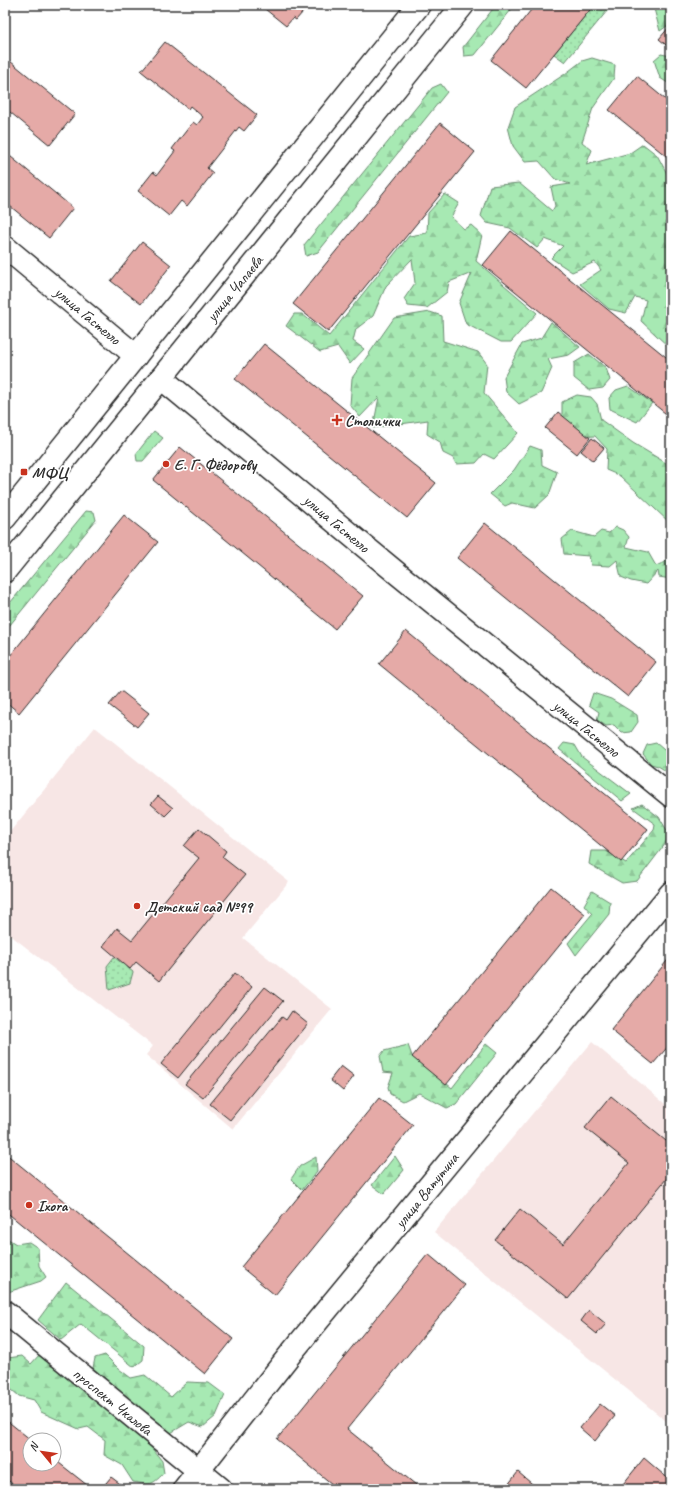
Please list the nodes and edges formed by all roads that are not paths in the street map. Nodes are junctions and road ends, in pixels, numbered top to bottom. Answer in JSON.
{"nodes":[{"id":1,"x":419,"y":5,"type":"edge"},
{"id":2,"x":463,"y":5,"type":"edge"},
{"id":3,"x":5,"y":247,"type":"edge"},
{"id":4,"x":136,"y":356,"type":"junction"},
{"id":5,"x":161,"y":378,"type":"junction"},
{"id":6,"x":5,"y":518,"type":"edge"},
{"id":7,"x":5,"y":571,"type":"edge"},
{"id":8,"x":671,"y":796,"type":"edge"},
{"id":9,"x":671,"y":893,"type":"edge"},
{"id":10,"x":5,"y":1312,"type":"edge"},
{"id":11,"x":199,"y":1471,"type":"junction"},
{"id":12,"x":184,"y":1489,"type":"edge"},
{"id":13,"x":221,"y":1489,"type":"edge"}],
"edges":[{"from":1,"to":4,"type":"street"},
{"from":2,"to":5,"type":"street","name":"улица Чапаева"},
{"from":3,"to":4,"type":"street","name":"улица Гастелло"},
{"from":4,"to":5,"type":"street","name":"улица Гастелло"},
{"from":4,"to":6,"type":"street"},
{"from":5,"to":7,"type":"street","name":"улица Чапаева"},
{"from":5,"to":8,"type":"street","name":"улица Гастелло"},
{"from":9,"to":11,"type":"street","name":"улица Ватутина"},
{"from":10,"to":11,"type":"street","name":"проспект Чкалова"},
{"from":11,"to":12,"type":"street","name":"улица Ватутина"},
{"from":11,"to":13,"type":"street","name":"проспект Чкалова"}]}
